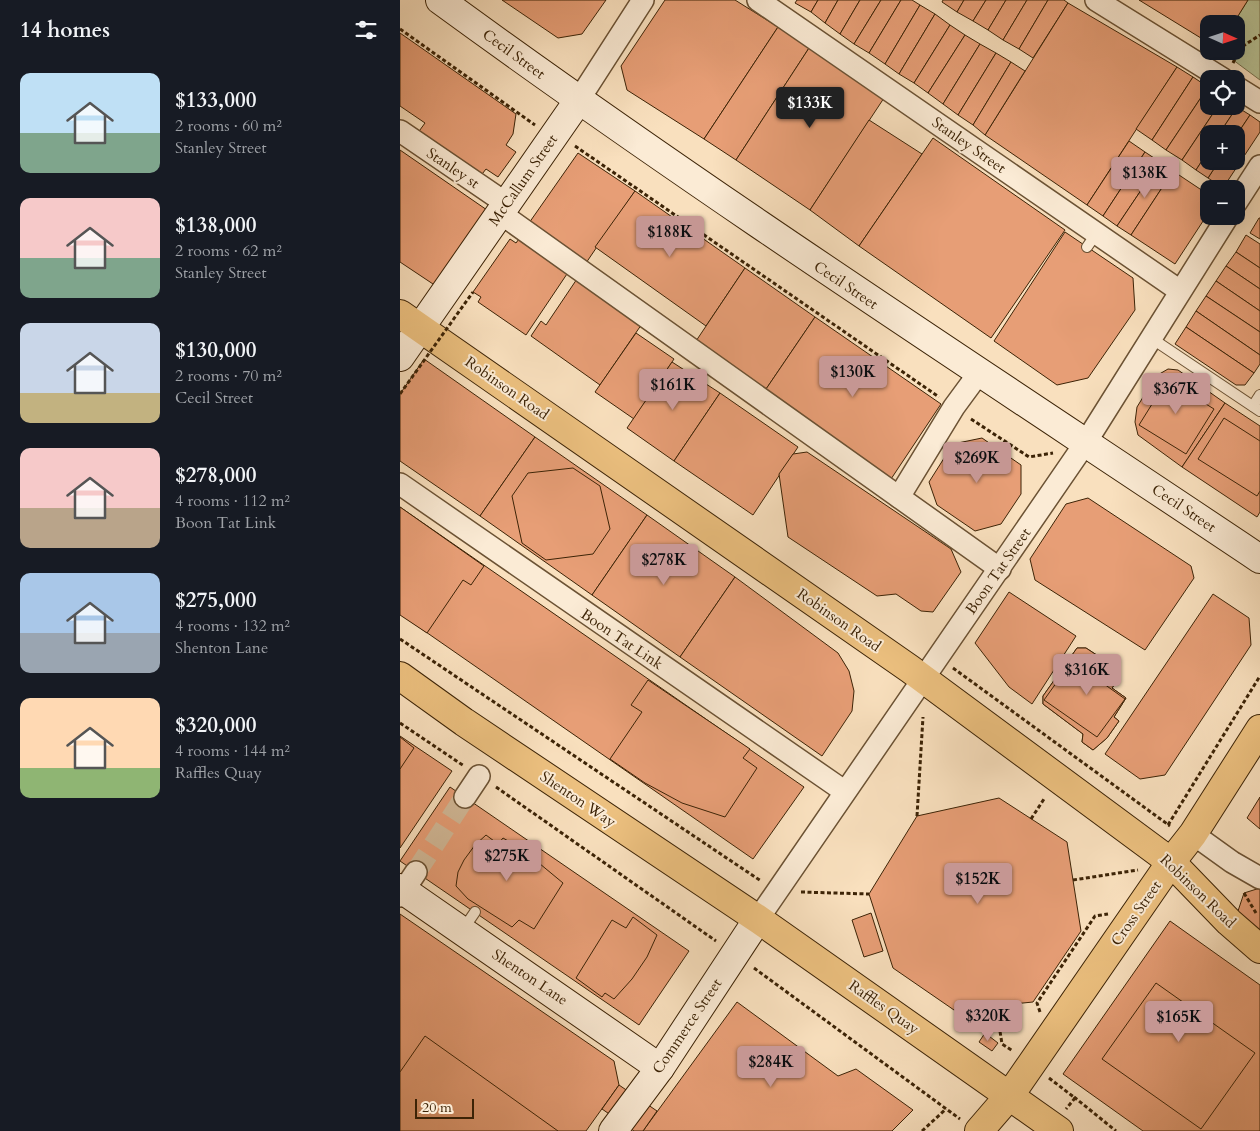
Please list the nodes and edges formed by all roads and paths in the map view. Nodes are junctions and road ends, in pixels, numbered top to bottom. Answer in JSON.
{"nodes":[{"id":1,"x":440,"y":0,"type":"edge"},
{"id":2,"x":643,"y":0,"type":"edge"},
{"id":3,"x":758,"y":0,"type":"edge"},
{"id":4,"x":1096,"y":0,"type":"edge"},
{"id":5,"x":400,"y":28,"type":"edge"},
{"id":6,"x":1260,"y":35,"type":"edge"},
{"id":7,"x":1211,"y":70,"type":"edge"},
{"id":8,"x":1232,"y":70,"type":"edge"},
{"id":9,"x":1245,"y":91,"type":"edge"},
{"id":10,"x":578,"y":101,"type":"junction"},
{"id":11,"x":1260,"y":102,"type":"edge"},
{"id":12,"x":540,"y":128,"type":"dead end"},
{"id":13,"x":400,"y":131,"type":"edge"},
{"id":14,"x":575,"y":146,"type":"dead end"},
{"id":15,"x":1260,"y":166,"type":"edge"},
{"id":16,"x":1245,"y":189,"type":"edge"},
{"id":17,"x":504,"y":208,"type":"junction"},
{"id":18,"x":1222,"y":225,"type":"edge"},
{"id":19,"x":1180,"y":291,"type":"junction"},
{"id":20,"x":474,"y":292,"type":"dead end"},
{"id":21,"x":410,"y":321,"type":"edge"},
{"id":22,"x":1151,"y":338,"type":"junction"},
{"id":23,"x":400,"y":357,"type":"edge"},
{"id":24,"x":979,"y":373,"type":"junction"},
{"id":25,"x":400,"y":394,"type":"edge"},
{"id":26,"x":1260,"y":395,"type":"edge"},
{"id":27,"x":954,"y":407,"type":"junction"},
{"id":28,"x":1256,"y":409,"type":"edge"},
{"id":29,"x":1074,"y":447,"type":"junction"},
{"id":30,"x":400,"y":484,"type":"edge"},
{"id":31,"x":899,"y":497,"type":"junction"},
{"id":32,"x":1260,"y":559,"type":"edge"},
{"id":33,"x":1000,"y":569,"type":"junction"},
{"id":34,"x":400,"y":639,"type":"edge"},
{"id":35,"x":952,"y":668,"type":"dead end"},
{"id":36,"x":400,"y":676,"type":"edge"},
{"id":37,"x":1260,"y":676,"type":"edge"},
{"id":38,"x":923,"y":679,"type":"junction"},
{"id":39,"x":923,"y":711,"type":"dead end"},
{"id":40,"x":400,"y":723,"type":"edge"},
{"id":41,"x":1260,"y":729,"type":"edge"},
{"id":42,"x":479,"y":776,"type":"junction"},
{"id":43,"x":844,"y":792,"type":"junction"},
{"id":44,"x":465,"y":797,"type":"tunnel mouth"},
{"id":45,"x":1044,"y":799,"type":"dead end"},
{"id":46,"x":918,"y":816,"type":"dead end"},
{"id":47,"x":1031,"y":819,"type":"dead end"},
{"id":48,"x":1184,"y":833,"type":"junction"},
{"id":49,"x":1171,"y":862,"type":"junction"},
{"id":50,"x":1141,"y":869,"type":"dead end"},
{"id":51,"x":1260,"y":878,"type":"edge"},
{"id":52,"x":1072,"y":880,"type":"dead end"},
{"id":53,"x":405,"y":887,"type":"edge"},
{"id":54,"x":777,"y":891,"type":"junction"},
{"id":55,"x":869,"y":894,"type":"dead end"},
{"id":56,"x":1244,"y":894,"type":"dead end"},
{"id":57,"x":758,"y":919,"type":"junction"},
{"id":58,"x":1260,"y":919,"type":"edge"},
{"id":59,"x":721,"y":944,"type":"dead end"},
{"id":60,"x":1260,"y":949,"type":"edge"},
{"id":61,"x":754,"y":968,"type":"dead end"},
{"id":62,"x":996,"y":1006,"type":"dead end"},
{"id":63,"x":1031,"y":1065,"type":"junction"},
{"id":64,"x":660,"y":1068,"type":"junction"},
{"id":65,"x":1010,"y":1095,"type":"junction"},
{"id":66,"x":946,"y":1109,"type":"junction"},
{"id":67,"x":970,"y":1125,"type":"edge"},
{"id":68,"x":613,"y":1131,"type":"edge"},
{"id":69,"x":922,"y":1131,"type":"edge"},
{"id":70,"x":1059,"y":1131,"type":"edge"},
{"id":71,"x":1116,"y":1131,"type":"edge"}],
"edges":[{"from":1,"to":10,"type":"main road","name":"Cecil Street"},
{"from":2,"to":10,"type":"street","name":"McCallum Street"},
{"from":3,"to":19,"type":"street","name":"Stanley Street"},
{"from":4,"to":7,"type":"street"},
{"from":5,"to":12,"type":"path"},
{"from":6,"to":8,"type":"path"},
{"from":9,"to":11,"type":"street"},
{"from":10,"to":17,"type":"main road","name":"McCallum Street"},
{"from":10,"to":24,"type":"main road","name":"Cecil Street"},
{"from":13,"to":17,"type":"street","name":"Stanley st"},
{"from":14,"to":27,"type":"path"},
{"from":15,"to":16,"type":"street"},
{"from":17,"to":21,"type":"main road","name":"McCallum Street"},
{"from":17,"to":31,"type":"street","name":"Stanley st"},
{"from":18,"to":19,"type":"street","name":"Boon Tat Street"},
{"from":19,"to":22,"type":"street","name":"Boon Tat Street"},
{"from":20,"to":25,"type":"path","bridge":true},
{"from":21,"to":23,"type":"main road","name":"McCallum Street"},
{"from":21,"to":38,"type":"main road","name":"Robinson Road"},
{"from":22,"to":28,"type":"lane"},
{"from":22,"to":29,"type":"street","name":"Boon Tat Street"},
{"from":24,"to":27,"type":"street"},
{"from":24,"to":29,"type":"main road","name":"Cecil Street"},
{"from":26,"to":28,"type":"lane"},
{"from":27,"to":29,"type":"path"},
{"from":27,"to":31,"type":"street"},
{"from":29,"to":32,"type":"main road","name":"Cecil Street"},
{"from":29,"to":33,"type":"street","name":"Boon Tat Street"},
{"from":30,"to":43,"type":"street","name":"Boon Tat Link"},
{"from":31,"to":33,"type":"street","name":"Stanley st"},
{"from":33,"to":38,"type":"street","name":"Boon Tat Street"},
{"from":34,"to":54,"type":"path"},
{"from":35,"to":48,"type":"path"},
{"from":36,"to":57,"type":"main road","name":"Shenton Way"},
{"from":37,"to":48,"type":"path"},
{"from":38,"to":43,"type":"street","name":"Boon Tat Street"},
{"from":38,"to":49,"type":"main road","name":"Robinson Road"},
{"from":39,"to":46,"type":"path"},
{"from":40,"to":42,"type":"path"},
{"from":41,"to":48,"type":"main road","name":"Cross Street"},
{"from":42,"to":44,"type":"street"},
{"from":42,"to":59,"type":"path"},
{"from":43,"to":54,"type":"street","name":"Boon Tat Street"},
{"from":45,"to":47,"type":"path"},
{"from":48,"to":49,"type":"main road","name":"Cross Street"},
{"from":48,"to":51,"type":"street"},
{"from":49,"to":60,"type":"main road","name":"Robinson Road"},
{"from":49,"to":63,"type":"main road","name":"Cross Street"},
{"from":50,"to":52,"type":"path"},
{"from":53,"to":64,"type":"main road","name":"Shenton Lane"},
{"from":54,"to":55,"type":"path"},
{"from":54,"to":57,"type":"street","name":"Boon Tat Street"},
{"from":56,"to":58,"type":"path"},
{"from":57,"to":64,"type":"main road","name":"Commerce Street"},
{"from":57,"to":65,"type":"main road","name":"Raffles Quay"},
{"from":61,"to":66,"type":"path"},
{"from":62,"to":63,"type":"path"},
{"from":63,"to":65,"type":"main road","name":"Cross Street"},
{"from":63,"to":71,"type":"path"},
{"from":64,"to":68,"type":"main road","name":"Commerce Street"},
{"from":65,"to":67,"type":"main road","name":"Cross Street"},
{"from":65,"to":70,"type":"main road","name":"Raffles Quay"},
{"from":66,"to":67,"type":"path"},
{"from":66,"to":69,"type":"path"}]}
